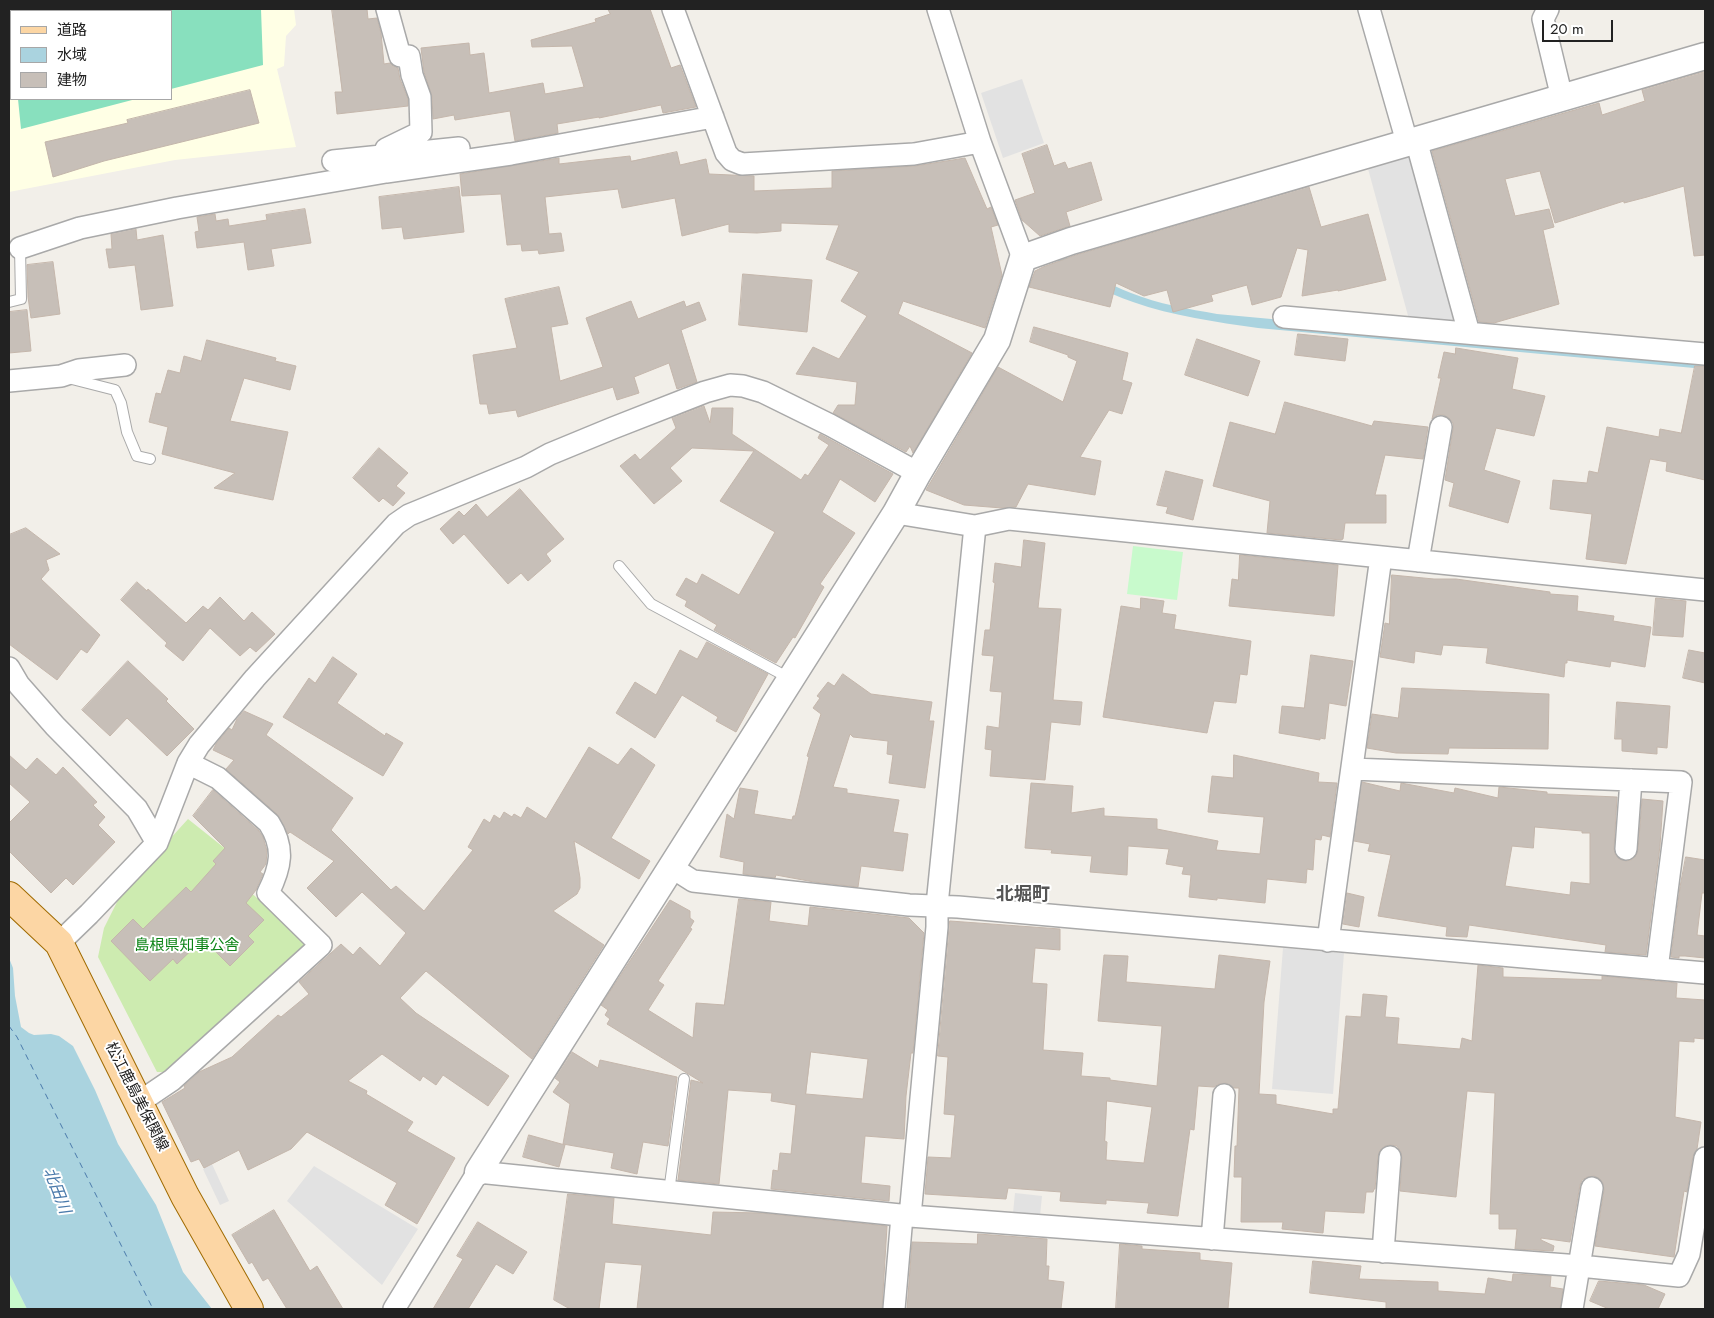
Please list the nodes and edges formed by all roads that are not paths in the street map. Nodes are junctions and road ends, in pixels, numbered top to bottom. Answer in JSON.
{"nodes":[{"id":1,"x":387,"y":9,"type":"edge"},
{"id":2,"x":673,"y":9,"type":"edge"},
{"id":3,"x":938,"y":9,"type":"edge"},
{"id":4,"x":1369,"y":9,"type":"edge"},
{"id":5,"x":1548,"y":9,"type":"edge"},
{"id":6,"x":1705,"y":56,"type":"edge"},
{"id":7,"x":1562,"y":98,"type":"junction"},
{"id":8,"x":713,"y":117,"type":"junction"},
{"id":9,"x":1411,"y":141,"type":"junction"},
{"id":10,"x":980,"y":142,"type":"junction"},
{"id":11,"x":510,"y":154,"type":"junction"},
{"id":12,"x":383,"y":156,"type":"junction"},
{"id":13,"x":333,"y":161,"type":"dead end"},
{"id":14,"x":20,"y":248,"type":"joint"},
{"id":15,"x":1023,"y":258,"type":"junction"},
{"id":16,"x":9,"y":302,"type":"edge"},
{"id":17,"x":1284,"y":317,"type":"dead end"},
{"id":18,"x":1469,"y":333,"type":"junction"},
{"id":19,"x":1705,"y":354,"type":"edge"},
{"id":20,"x":125,"y":365,"type":"dead end"},
{"id":21,"x":61,"y":376,"type":"junction"},
{"id":22,"x":9,"y":381,"type":"edge"},
{"id":23,"x":1441,"y":427,"type":"dead end"},
{"id":24,"x":150,"y":459,"type":"dead end"},
{"id":25,"x":918,"y":473,"type":"junction"},
{"id":26,"x":896,"y":513,"type":"junction"},
{"id":27,"x":975,"y":526,"type":"junction"},
{"id":28,"x":1381,"y":557,"type":"junction"},
{"id":29,"x":1418,"y":561,"type":"junction"},
{"id":30,"x":619,"y":566,"type":"dead end"},
{"id":31,"x":1705,"y":590,"type":"edge"},
{"id":32,"x":9,"y":668,"type":"edge"},
{"id":33,"x":791,"y":679,"type":"junction"},
{"id":34,"x":188,"y":764,"type":"junction"},
{"id":35,"x":1352,"y":769,"type":"junction"},
{"id":36,"x":1631,"y":780,"type":"junction"},
{"id":37,"x":157,"y":843,"type":"junction"},
{"id":38,"x":1626,"y":849,"type":"dead end"},
{"id":39,"x":671,"y":868,"type":"junction"},
{"id":40,"x":9,"y":896,"type":"edge"},
{"id":41,"x":937,"y":905,"type":"junction"},
{"id":42,"x":1328,"y":941,"type":"junction"},
{"id":43,"x":58,"y":943,"type":"junction"},
{"id":44,"x":1657,"y":969,"type":"junction"},
{"id":45,"x":1705,"y":973,"type":"edge"},
{"id":46,"x":684,"y":1079,"type":"dead end"},
{"id":47,"x":1224,"y":1095,"type":"dead end"},
{"id":48,"x":138,"y":1103,"type":"junction"},
{"id":49,"x":1390,"y":1157,"type":"dead end"},
{"id":50,"x":1705,"y":1158,"type":"edge"},
{"id":51,"x":478,"y":1172,"type":"junction"},
{"id":52,"x":1592,"y":1188,"type":"dead end"},
{"id":53,"x":669,"y":1192,"type":"junction"},
{"id":54,"x":906,"y":1216,"type":"junction"},
{"id":55,"x":1212,"y":1238,"type":"junction"},
{"id":56,"x":1383,"y":1252,"type":"junction"},
{"id":57,"x":1580,"y":1266,"type":"junction"},
{"id":58,"x":249,"y":1309,"type":"edge"},
{"id":59,"x":394,"y":1309,"type":"edge"},
{"id":60,"x":894,"y":1309,"type":"edge"},
{"id":61,"x":1572,"y":1309,"type":"edge"}],
"edges":[{"from":1,"to":12,"type":"street"},
{"from":2,"to":8,"type":"street"},
{"from":3,"to":10,"type":"street"},
{"from":4,"to":9,"type":"street"},
{"from":5,"to":7,"type":"street"},
{"from":6,"to":7,"type":"street"},
{"from":7,"to":9,"type":"street"},
{"from":8,"to":10,"type":"street"},
{"from":8,"to":11,"type":"street"},
{"from":9,"to":15,"type":"street"},
{"from":9,"to":18,"type":"street"},
{"from":10,"to":15,"type":"street"},
{"from":11,"to":12,"type":"street"},
{"from":11,"to":14,"type":"street"},
{"from":12,"to":13,"type":"street"},
{"from":14,"to":16,"type":"lane"},
{"from":15,"to":25,"type":"street"},
{"from":17,"to":18,"type":"street"},
{"from":18,"to":19,"type":"street"},
{"from":20,"to":21,"type":"street"},
{"from":21,"to":22,"type":"street"},
{"from":21,"to":24,"type":"lane"},
{"from":23,"to":29,"type":"street"},
{"from":25,"to":26,"type":"street"},
{"from":25,"to":34,"type":"street"},
{"from":26,"to":27,"type":"street"},
{"from":26,"to":33,"type":"street"},
{"from":27,"to":28,"type":"street"},
{"from":27,"to":41,"type":"street"},
{"from":28,"to":29,"type":"street"},
{"from":28,"to":35,"type":"street"},
{"from":29,"to":31,"type":"street"},
{"from":30,"to":33,"type":"lane"},
{"from":32,"to":37,"type":"street"},
{"from":33,"to":39,"type":"street"},
{"from":34,"to":37,"type":"street"},
{"from":34,"to":48,"type":"street"},
{"from":35,"to":36,"type":"street"},
{"from":35,"to":42,"type":"street"},
{"from":36,"to":38,"type":"street"},
{"from":36,"to":44,"type":"street"},
{"from":37,"to":43,"type":"street"},
{"from":39,"to":41,"type":"street"},
{"from":39,"to":51,"type":"street"},
{"from":40,"to":43,"type":"main road","name":"松江鹿島美保関線"},
{"from":41,"to":42,"type":"street"},
{"from":41,"to":54,"type":"street"},
{"from":42,"to":44,"type":"street"},
{"from":43,"to":48,"type":"main road","name":"松江鹿島美保関線"},
{"from":44,"to":45,"type":"street"},
{"from":46,"to":53,"type":"lane"},
{"from":47,"to":55,"type":"street"},
{"from":48,"to":58,"type":"main road","name":"松江鹿島美保関線"},
{"from":49,"to":56,"type":"street"},
{"from":50,"to":57,"type":"street"},
{"from":51,"to":53,"type":"street"},
{"from":51,"to":59,"type":"street"},
{"from":52,"to":57,"type":"street"},
{"from":53,"to":54,"type":"street"},
{"from":54,"to":55,"type":"street"},
{"from":54,"to":60,"type":"street"},
{"from":55,"to":56,"type":"street"},
{"from":56,"to":57,"type":"street"},
{"from":57,"to":61,"type":"street"}]}
